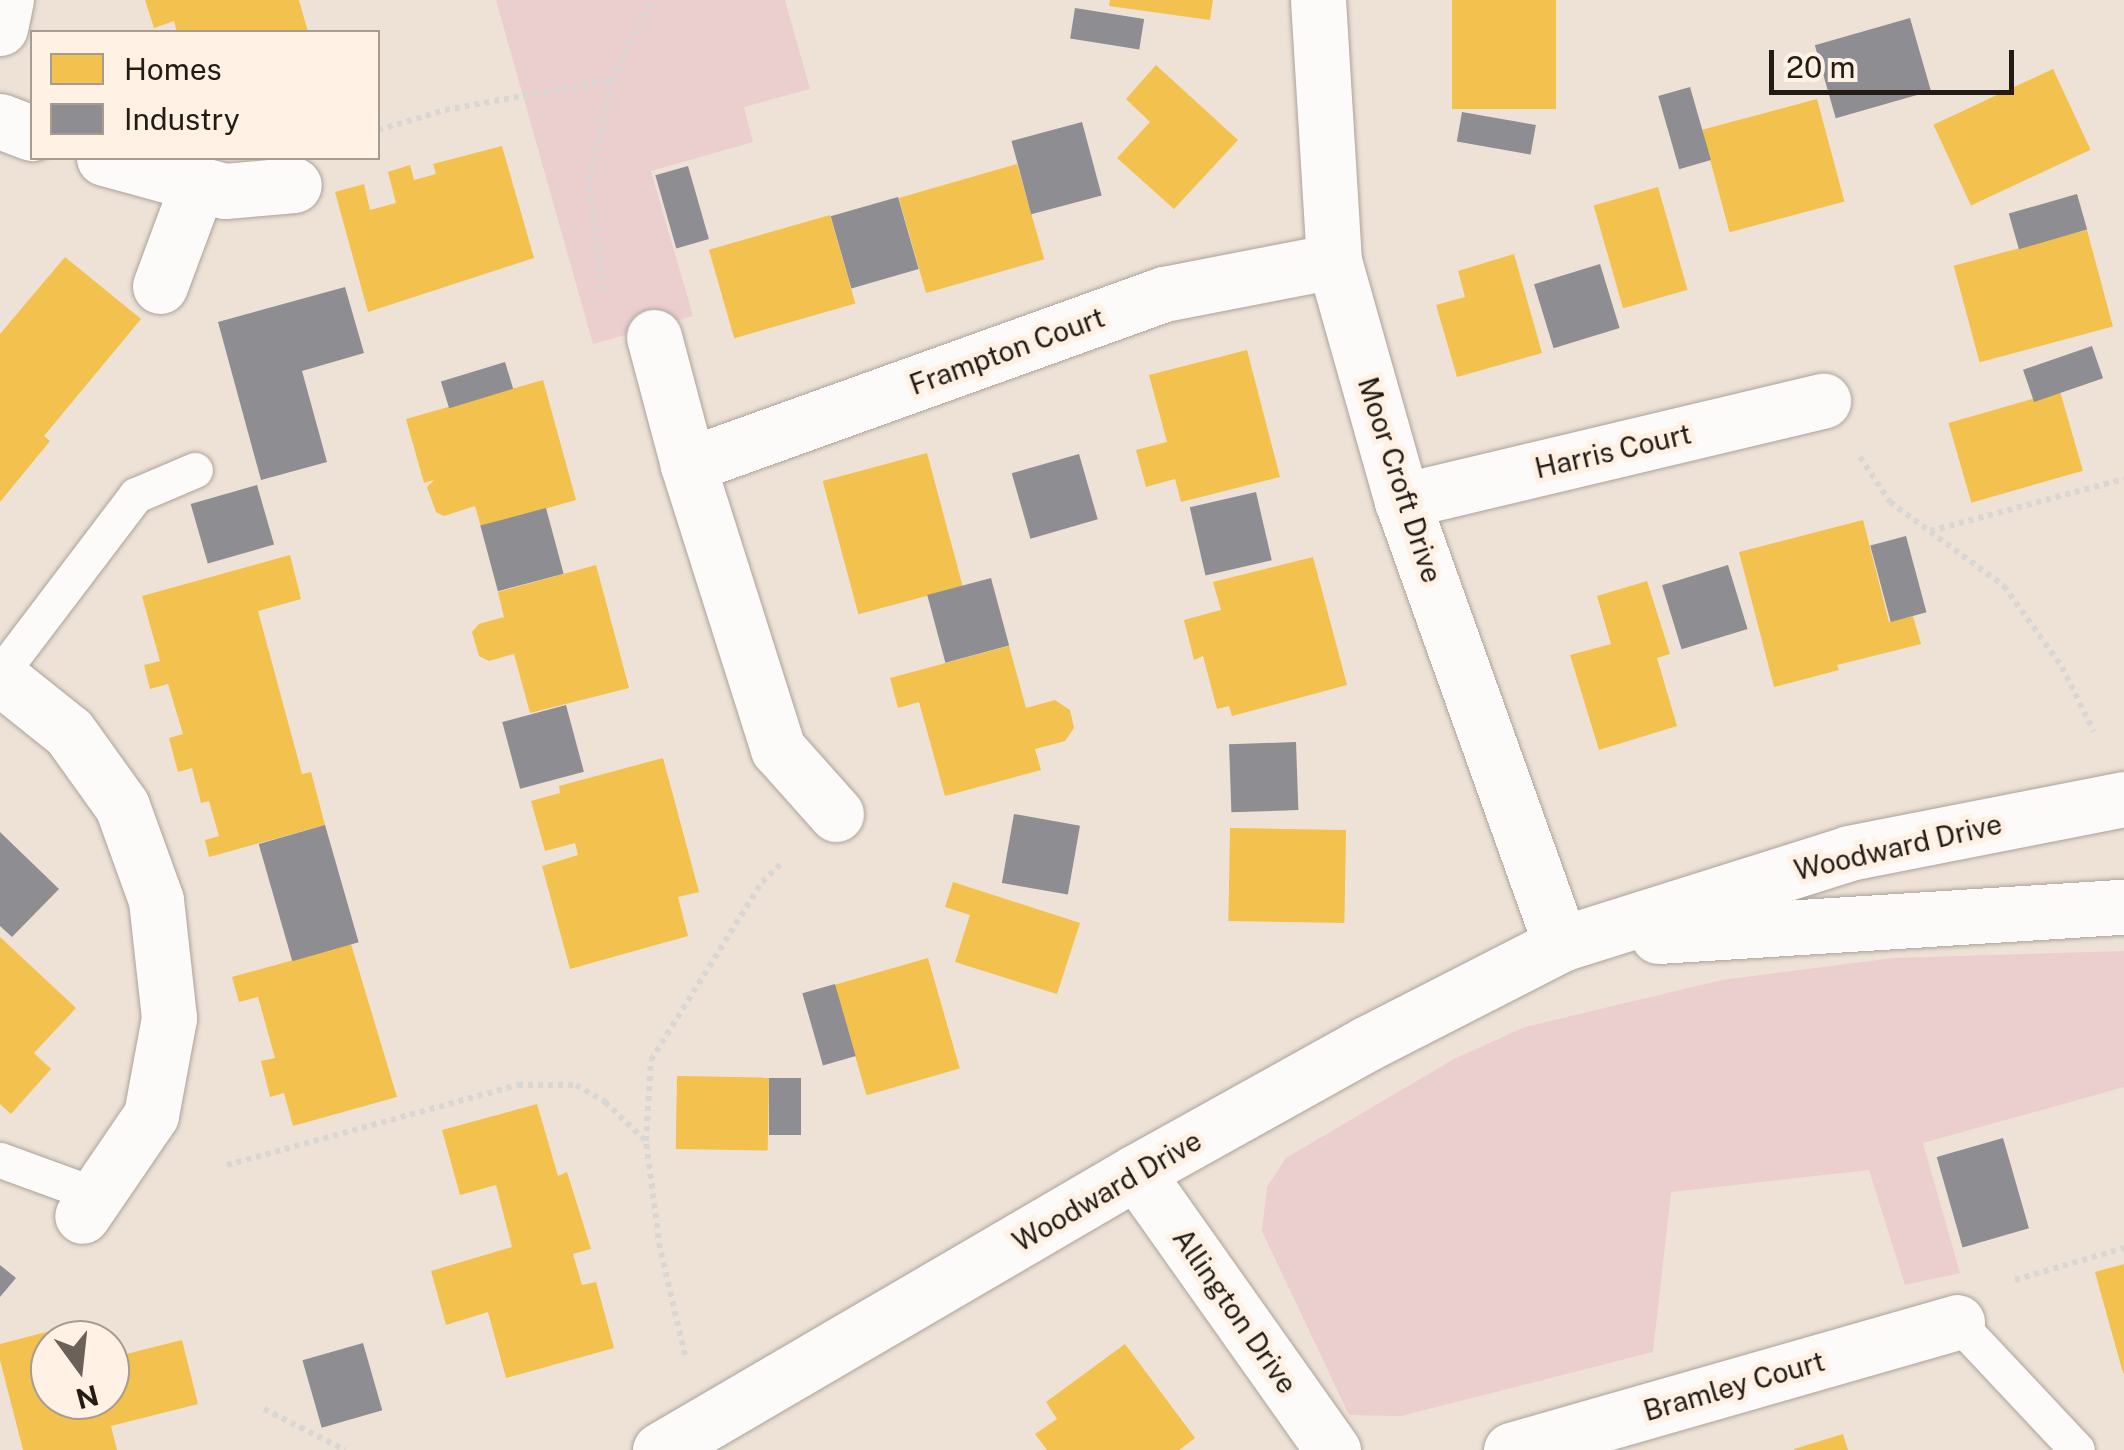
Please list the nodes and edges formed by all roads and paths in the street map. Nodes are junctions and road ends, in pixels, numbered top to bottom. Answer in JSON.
{"nodes":[{"id":1,"x":6,"y":0,"type":"edge"},
{"id":2,"x":652,"y":0,"type":"edge"},
{"id":3,"x":1318,"y":0,"type":"edge"},
{"id":4,"x":0,"y":28,"type":"edge"},
{"id":5,"x":612,"y":80,"type":"junction"},
{"id":6,"x":0,"y":121,"type":"edge"},
{"id":7,"x":380,"y":129,"type":"edge"},
{"id":8,"x":30,"y":131,"type":"edge"},
{"id":9,"x":111,"y":160,"type":"edge"},
{"id":10,"x":198,"y":184,"type":"junction"},
{"id":11,"x":294,"y":185,"type":"dead end"},
{"id":12,"x":1334,"y":262,"type":"junction"},
{"id":13,"x":160,"y":286,"type":"dead end"},
{"id":14,"x":604,"y":301,"type":"dead end"},
{"id":15,"x":654,"y":337,"type":"dead end"},
{"id":16,"x":1823,"y":401,"type":"joint"},
{"id":17,"x":688,"y":466,"type":"junction"},
{"id":18,"x":195,"y":470,"type":"dead end"},
{"id":19,"x":2124,"y":479,"type":"edge"},
{"id":20,"x":1402,"y":501,"type":"junction"},
{"id":21,"x":1930,"y":531,"type":"junction"},
{"id":22,"x":0,"y":675,"type":"edge"},
{"id":23,"x":2108,"y":728,"type":"dead end"},
{"id":24,"x":2124,"y":799,"type":"edge"},
{"id":25,"x":836,"y":814,"type":"joint"},
{"id":26,"x":2124,"y":907,"type":"edge"},
{"id":27,"x":1561,"y":944,"type":"junction"},
{"id":28,"x":646,"y":1141,"type":"junction"},
{"id":29,"x":0,"y":1160,"type":"edge"},
{"id":30,"x":227,"y":1166,"type":"dead end"},
{"id":31,"x":1136,"y":1172,"type":"junction"},
{"id":32,"x":89,"y":1205,"type":"joint"},
{"id":33,"x":2124,"y":1248,"type":"edge"},
{"id":34,"x":1958,"y":1322,"type":"junction"},
{"id":35,"x":264,"y":1409,"type":"dead end"},
{"id":36,"x":681,"y":1439,"type":"edge"},
{"id":37,"x":345,"y":1450,"type":"edge"},
{"id":38,"x":1334,"y":1450,"type":"edge"},
{"id":39,"x":1511,"y":1450,"type":"edge"},
{"id":40,"x":2078,"y":1450,"type":"edge"}],
"edges":[{"from":1,"to":4,"type":"street"},
{"from":2,"to":5,"type":"path"},
{"from":3,"to":12,"type":"street","name":"Moor Croft Drive"},
{"from":5,"to":7,"type":"path"},
{"from":5,"to":14,"type":"path"},
{"from":6,"to":8,"type":"street"},
{"from":9,"to":10,"type":"street"},
{"from":10,"to":11,"type":"street"},
{"from":10,"to":13,"type":"street"},
{"from":12,"to":17,"type":"street","name":"Frampton Court"},
{"from":12,"to":20,"type":"street","name":"Moor Croft Drive"},
{"from":15,"to":17,"type":"street"},
{"from":16,"to":20,"type":"street","name":"Harris Court"},
{"from":16,"to":21,"type":"path"},
{"from":17,"to":25,"type":"street"},
{"from":18,"to":22,"type":"lane"},
{"from":19,"to":21,"type":"path"},
{"from":20,"to":27,"type":"street","name":"Moor Croft Drive"},
{"from":21,"to":23,"type":"path"},
{"from":22,"to":32,"type":"street"},
{"from":24,"to":27,"type":"street","name":"Woodward Drive"},
{"from":25,"to":28,"type":"path"},
{"from":26,"to":27,"type":"street","name":"Woodward Drive"},
{"from":27,"to":31,"type":"street","name":"Woodward Drive"},
{"from":28,"to":30,"type":"path"},
{"from":28,"to":36,"type":"path"},
{"from":29,"to":32,"type":"lane"},
{"from":31,"to":36,"type":"street","name":"Woodward Drive"},
{"from":31,"to":38,"type":"street","name":"Allington Drive"},
{"from":33,"to":34,"type":"path"},
{"from":34,"to":39,"type":"street","name":"Bramley Court"},
{"from":34,"to":40,"type":"lane"},
{"from":35,"to":37,"type":"path"}]}
